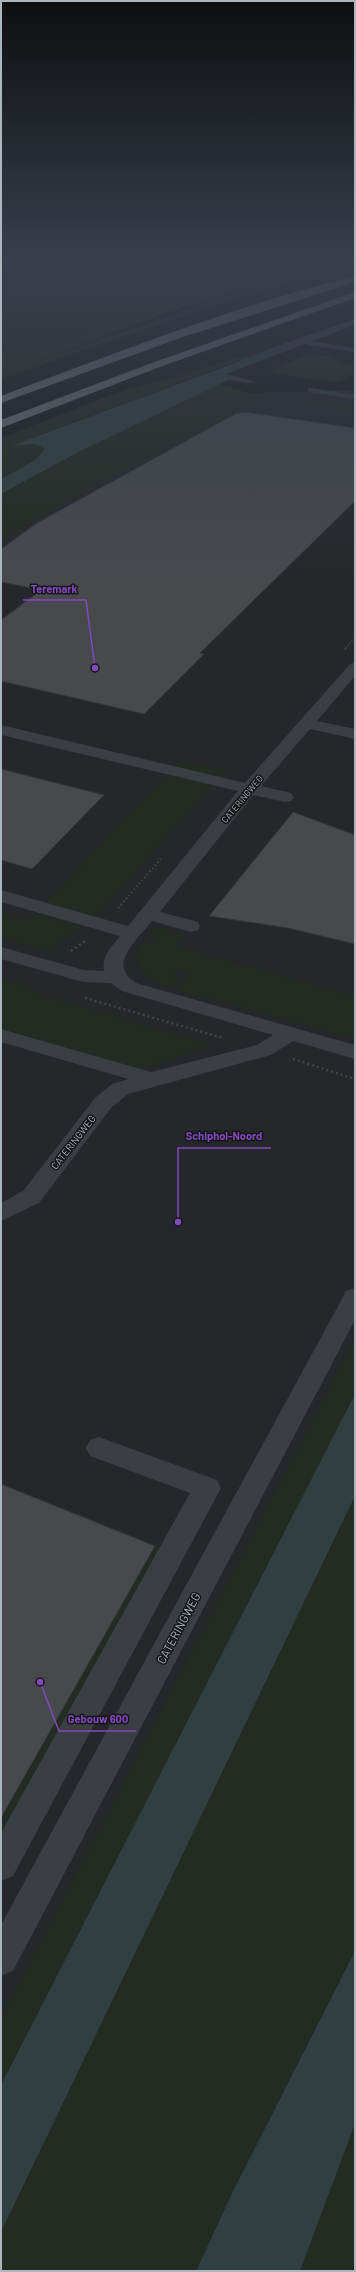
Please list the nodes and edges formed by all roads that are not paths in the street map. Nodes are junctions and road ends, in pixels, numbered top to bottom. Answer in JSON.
{"nodes":[{"id":1,"x":96,"y":365,"type":"edge"},
{"id":2,"x":155,"y":365,"type":"edge"},
{"id":3,"x":1,"y":400,"type":"edge"},
{"id":4,"x":1,"y":424,"type":"edge"},
{"id":5,"x":355,"y":667,"type":"edge"},
{"id":6,"x":339,"y":686,"type":"junction"},
{"id":7,"x":355,"y":690,"type":"edge"},
{"id":8,"x":305,"y":723,"type":"junction"},
{"id":9,"x":1,"y":730,"type":"edge"},
{"id":10,"x":355,"y":734,"type":"edge"},
{"id":11,"x":249,"y":789,"type":"junction"},
{"id":12,"x":286,"y":797,"type":"dead end"},
{"id":13,"x":1,"y":896,"type":"edge"},
{"id":14,"x":147,"y":914,"type":"junction"},
{"id":15,"x":191,"y":926,"type":"dead end"},
{"id":16,"x":132,"y":933,"type":"junction"},
{"id":17,"x":1,"y":953,"type":"edge"},
{"id":18,"x":116,"y":977,"type":"junction"},
{"id":19,"x":289,"y":1034,"type":"junction"},
{"id":20,"x":1,"y":1035,"type":"edge"},
{"id":21,"x":355,"y":1052,"type":"edge"},
{"id":22,"x":151,"y":1079,"type":"junction"},
{"id":23,"x":1,"y":1213,"type":"edge"},
{"id":24,"x":355,"y":1297,"type":"edge"},
{"id":25,"x":99,"y":1448,"type":"dead end"},
{"id":26,"x":1,"y":1866,"type":"edge"},
{"id":27,"x":1,"y":1959,"type":"edge"}],
"edges":[{"from":1,"to":3,"type":"highway"},
{"from":2,"to":4,"type":"highway"},
{"from":5,"to":6,"type":"street","name":"CATERINGWEG"},
{"from":6,"to":7,"type":"street"},
{"from":6,"to":8,"type":"street","name":"CATERINGWEG"},
{"from":8,"to":10,"type":"street"},
{"from":8,"to":11,"type":"street","name":"CATERINGWEG"},
{"from":9,"to":11,"type":"street"},
{"from":11,"to":12,"type":"street"},
{"from":11,"to":14,"type":"street","name":"CATERINGWEG"},
{"from":13,"to":16,"type":"street"},
{"from":14,"to":15,"type":"street"},
{"from":14,"to":16,"type":"street","name":"CATERINGWEG"},
{"from":16,"to":18,"type":"street","name":"CATERINGWEG"},
{"from":17,"to":18,"type":"street"},
{"from":18,"to":19,"type":"street"},
{"from":19,"to":21,"type":"street"},
{"from":19,"to":22,"type":"street","name":"CATERINGWEG"},
{"from":20,"to":22,"type":"street"},
{"from":22,"to":23,"type":"street","name":"CATERINGWEG"},
{"from":24,"to":27,"type":"street","name":"CATERINGWEG"},
{"from":25,"to":26,"type":"street"}]}
